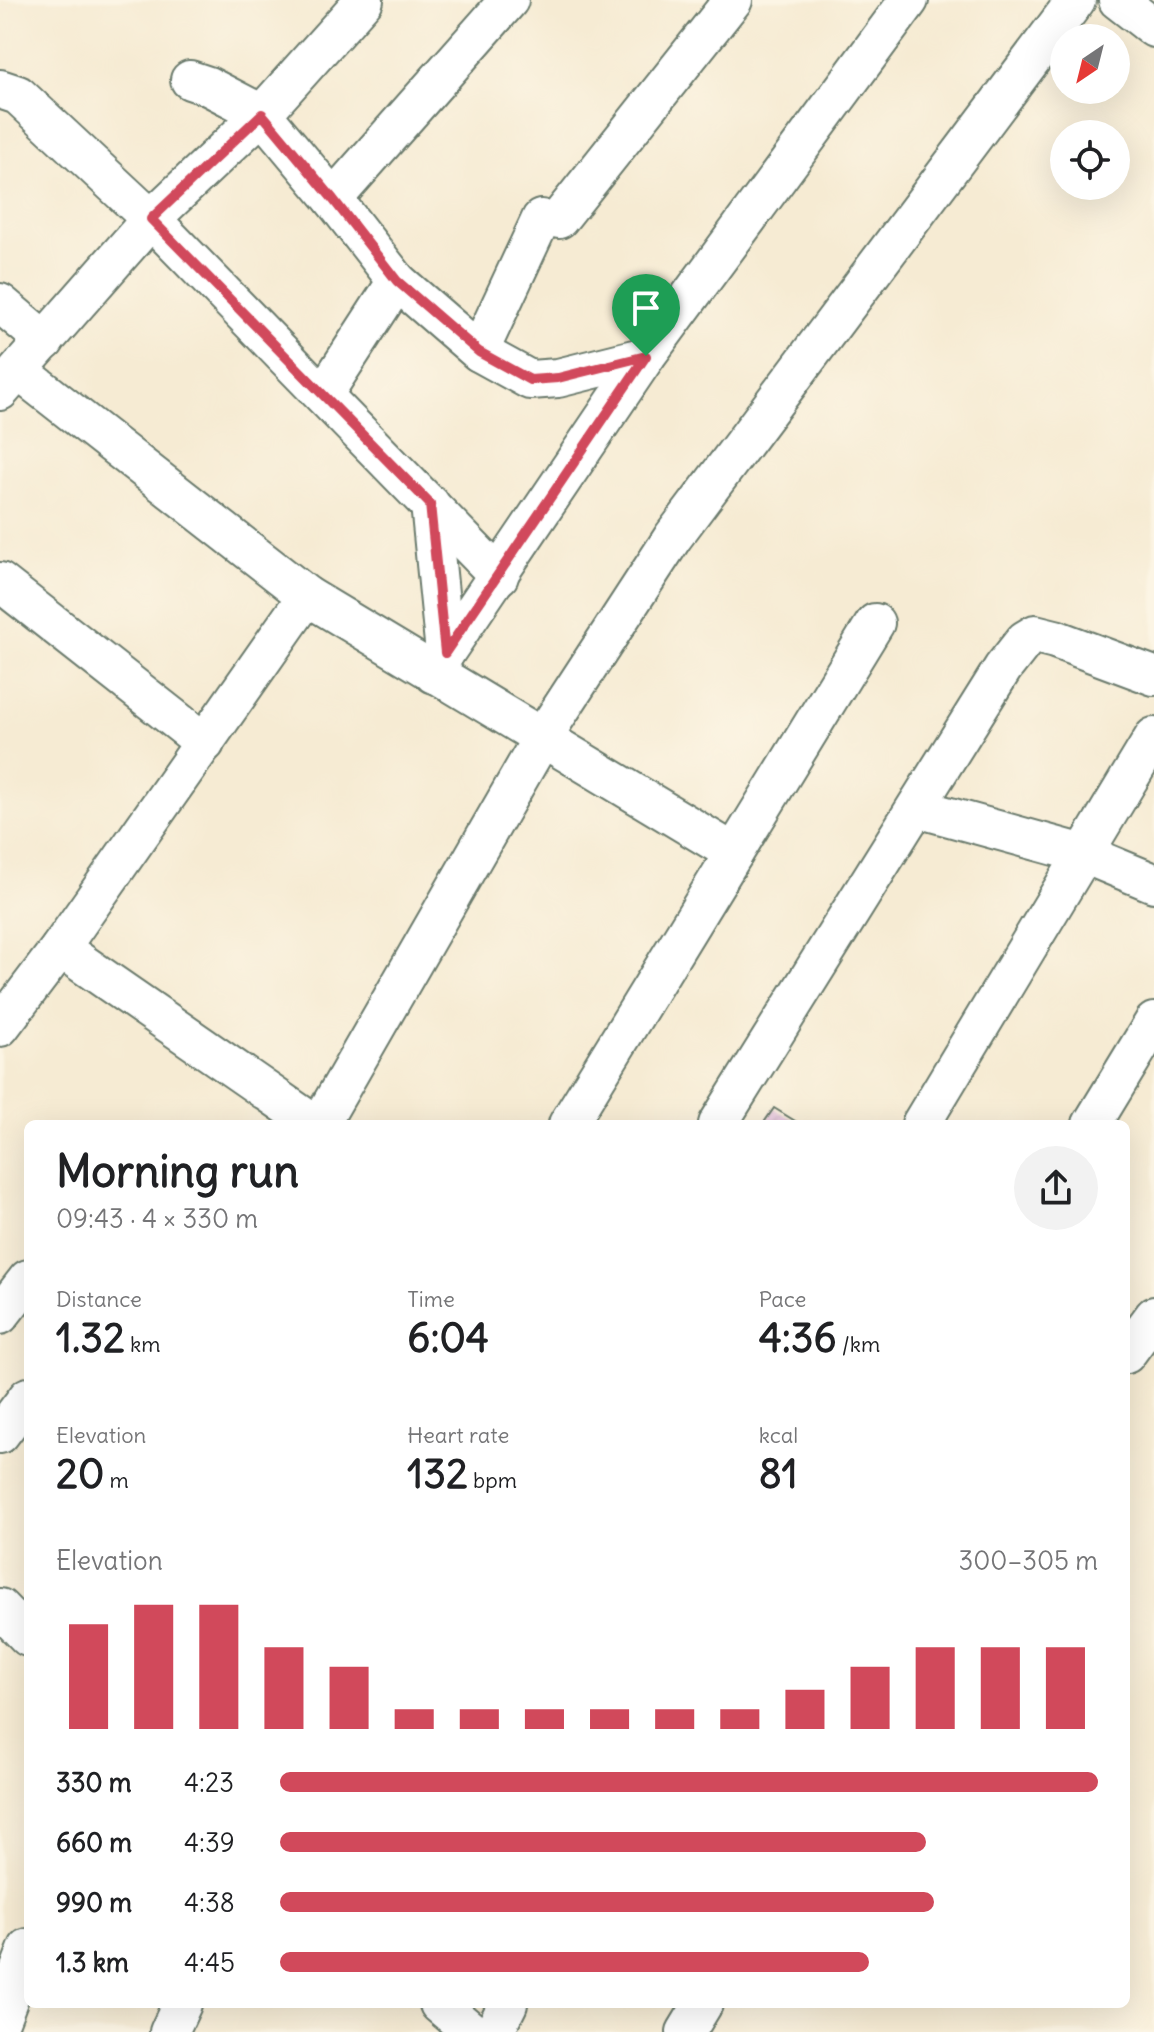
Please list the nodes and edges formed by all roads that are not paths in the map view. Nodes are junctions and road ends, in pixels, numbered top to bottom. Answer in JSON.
{"nodes":[{"id":1,"x":364,"y":0,"type":"edge"},
{"id":2,"x":509,"y":0,"type":"edge"},
{"id":3,"x":733,"y":0,"type":"edge"},
{"id":4,"x":909,"y":0,"type":"edge"},
{"id":5,"x":1076,"y":0,"type":"edge"},
{"id":6,"x":1118,"y":0,"type":"edge"},
{"id":7,"x":1154,"y":28,"type":"edge"},
{"id":8,"x":190,"y":80,"type":"dead end"},
{"id":9,"x":0,"y":89,"type":"edge"},
{"id":10,"x":262,"y":114,"type":"junction"},
{"id":11,"x":333,"y":199,"type":"junction"},
{"id":12,"x":151,"y":219,"type":"junction"},
{"id":13,"x":397,"y":281,"type":"junction"},
{"id":14,"x":0,"y":303,"type":"edge"},
{"id":15,"x":45,"y":341,"type":"junction"},
{"id":16,"x":479,"y":352,"type":"junction"},
{"id":17,"x":646,"y":356,"type":"junction"},
{"id":18,"x":10,"y":381,"type":"edge"},
{"id":19,"x":323,"y":395,"type":"junction"},
{"id":20,"x":430,"y":504,"type":"junction"},
{"id":21,"x":499,"y":576,"type":"junction"},
{"id":22,"x":0,"y":582,"type":"edge"},
{"id":23,"x":307,"y":596,"type":"junction"},
{"id":24,"x":875,"y":623,"type":"dead end"},
{"id":25,"x":440,"y":663,"type":"junction"},
{"id":26,"x":1154,"y":676,"type":"edge"},
{"id":27,"x":1154,"y":737,"type":"edge"},
{"id":28,"x":542,"y":738,"type":"junction"},
{"id":29,"x":205,"y":743,"type":"junction"},
{"id":30,"x":917,"y":808,"type":"junction"},
{"id":31,"x":734,"y":853,"type":"junction"},
{"id":32,"x":1084,"y":854,"type":"junction"},
{"id":33,"x":1154,"y":883,"type":"edge"},
{"id":34,"x":60,"y":948,"type":"junction"},
{"id":35,"x":1154,"y":1022,"type":"edge"},
{"id":36,"x":0,"y":1027,"type":"edge"},
{"id":37,"x":311,"y":1120,"type":"edge"},
{"id":38,"x":319,"y":1120,"type":"edge"},
{"id":39,"x":570,"y":1120,"type":"edge"},
{"id":40,"x":721,"y":1120,"type":"edge"},
{"id":41,"x":923,"y":1120,"type":"edge"},
{"id":42,"x":1094,"y":1120,"type":"edge"},
{"id":43,"x":24,"y":1284,"type":"edge"},
{"id":44,"x":0,"y":1315,"type":"edge"},
{"id":45,"x":1154,"y":1316,"type":"edge"},
{"id":46,"x":1130,"y":1349,"type":"edge"},
{"id":47,"x":24,"y":1402,"type":"edge"},
{"id":48,"x":0,"y":1434,"type":"edge"},
{"id":49,"x":0,"y":1608,"type":"edge"},
{"id":50,"x":24,"y":1633,"type":"edge"},
{"id":51,"x":24,"y":1958,"type":"edge"},
{"id":52,"x":180,"y":2008,"type":"edge"},
{"id":53,"x":444,"y":2008,"type":"edge"},
{"id":54,"x":506,"y":2008,"type":"edge"},
{"id":55,"x":701,"y":2008,"type":"edge"},
{"id":56,"x":0,"y":2021,"type":"edge"},
{"id":57,"x":169,"y":2032,"type":"edge"},
{"id":58,"x":472,"y":2032,"type":"edge"},
{"id":59,"x":494,"y":2032,"type":"edge"},
{"id":60,"x":686,"y":2032,"type":"edge"}],
"edges":[{"from":1,"to":10,"type":"street"},
{"from":2,"to":11,"type":"street"},
{"from":3,"to":16,"type":"street"},
{"from":4,"to":17,"type":"street"},
{"from":5,"to":28,"type":"street"},
{"from":6,"to":7,"type":"street"},
{"from":8,"to":10,"type":"street"},
{"from":9,"to":12,"type":"street"},
{"from":10,"to":11,"type":"street"},
{"from":10,"to":12,"type":"street"},
{"from":11,"to":13,"type":"street"},
{"from":12,"to":15,"type":"street"},
{"from":12,"to":19,"type":"street"},
{"from":13,"to":16,"type":"street"},
{"from":13,"to":19,"type":"street"},
{"from":14,"to":15,"type":"street"},
{"from":15,"to":18,"type":"street"},
{"from":16,"to":17,"type":"street"},
{"from":17,"to":21,"type":"street"},
{"from":18,"to":23,"type":"street"},
{"from":19,"to":20,"type":"street"},
{"from":20,"to":21,"type":"street"},
{"from":20,"to":25,"type":"street"},
{"from":21,"to":25,"type":"street"},
{"from":22,"to":29,"type":"street"},
{"from":23,"to":25,"type":"street"},
{"from":23,"to":29,"type":"street"},
{"from":24,"to":31,"type":"street"},
{"from":25,"to":28,"type":"street"},
{"from":26,"to":30,"type":"street"},
{"from":27,"to":32,"type":"street"},
{"from":28,"to":31,"type":"street"},
{"from":28,"to":38,"type":"street"},
{"from":29,"to":34,"type":"street"},
{"from":30,"to":32,"type":"street"},
{"from":30,"to":40,"type":"street"},
{"from":31,"to":39,"type":"street"},
{"from":32,"to":33,"type":"street"},
{"from":32,"to":41,"type":"street"},
{"from":34,"to":36,"type":"street"},
{"from":34,"to":37,"type":"street"},
{"from":35,"to":42,"type":"street"},
{"from":43,"to":44,"type":"street"},
{"from":45,"to":46,"type":"street"},
{"from":47,"to":48,"type":"street"},
{"from":49,"to":50,"type":"street"},
{"from":51,"to":56,"type":"street"},
{"from":52,"to":57,"type":"street"},
{"from":53,"to":58,"type":"street"},
{"from":54,"to":59,"type":"street"},
{"from":55,"to":60,"type":"street"}]}
